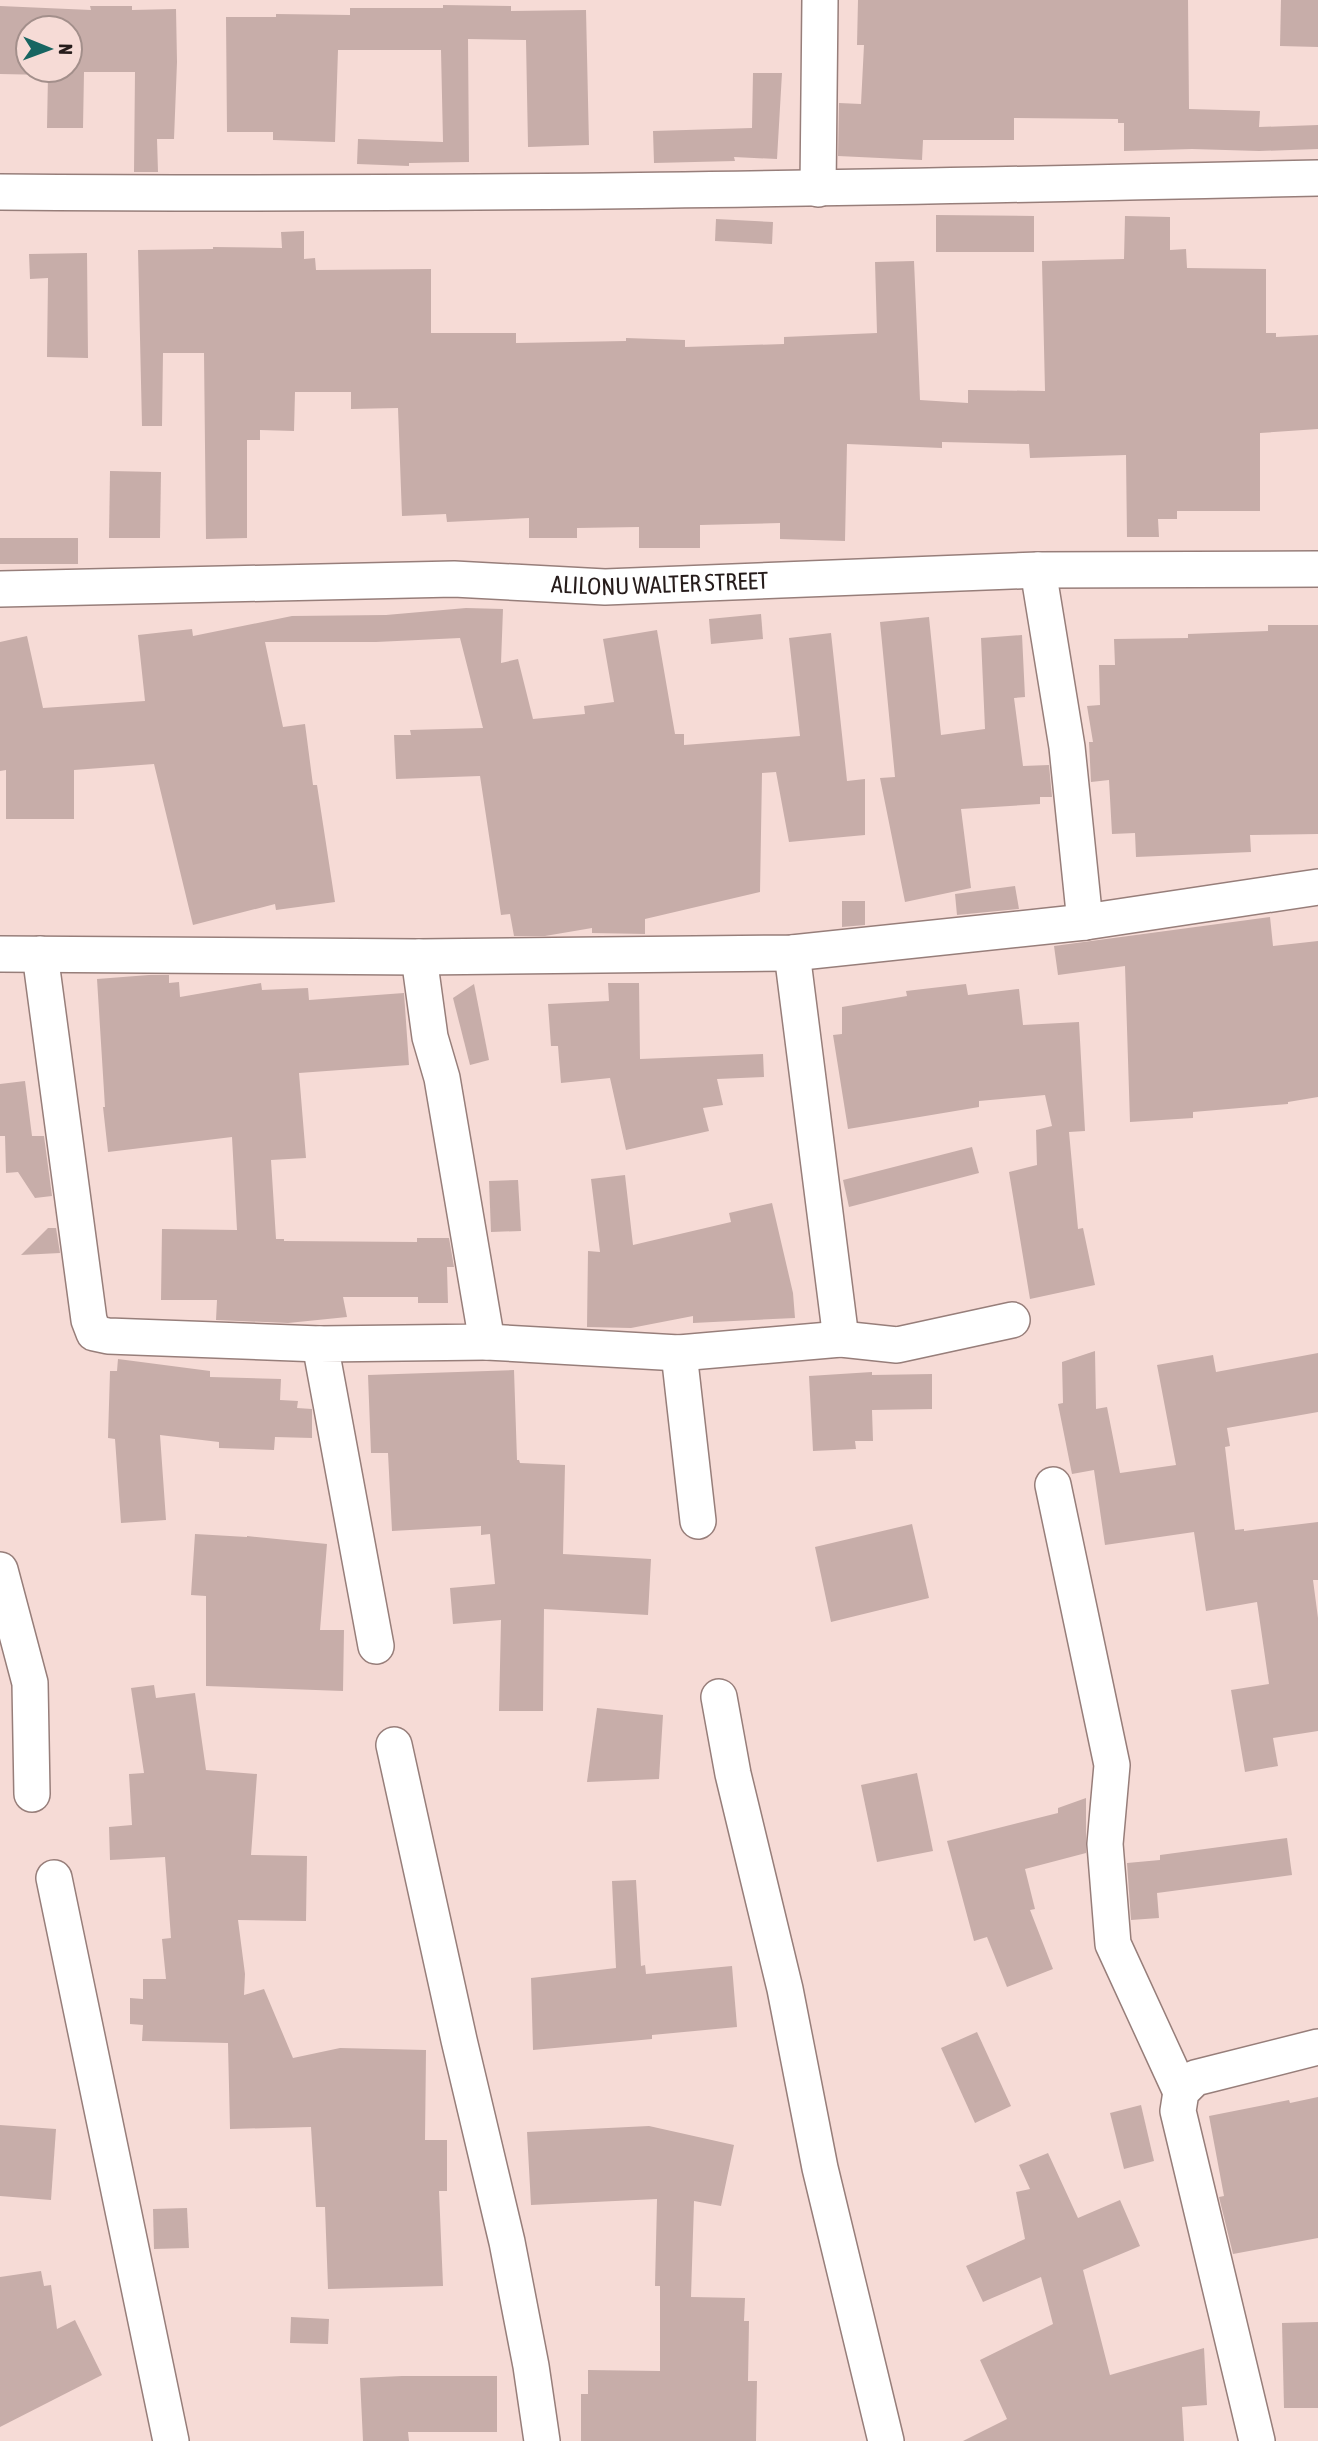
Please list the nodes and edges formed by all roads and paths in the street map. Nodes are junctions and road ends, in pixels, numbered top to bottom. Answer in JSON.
{"nodes":[{"id":1,"x":820,"y":0,"type":"edge"},
{"id":2,"x":1318,"y":178,"type":"edge"},
{"id":3,"x":818,"y":189,"type":"junction"},
{"id":4,"x":0,"y":192,"type":"edge"},
{"id":5,"x":1318,"y":569,"type":"edge"},
{"id":6,"x":1038,"y":570,"type":"junction"},
{"id":7,"x":0,"y":589,"type":"edge"},
{"id":8,"x":1318,"y":887,"type":"edge"},
{"id":9,"x":1085,"y":922,"type":"junction"},
{"id":10,"x":792,"y":953,"type":"junction"},
{"id":11,"x":0,"y":954,"type":"edge"},
{"id":12,"x":40,"y":954,"type":"junction"},
{"id":13,"x":419,"y":957,"type":"junction"},
{"id":14,"x":1012,"y":1320,"type":"dead end"},
{"id":15,"x":841,"y":1339,"type":"junction"},
{"id":16,"x":487,"y":1342,"type":"junction"},
{"id":17,"x":320,"y":1344,"type":"junction"},
{"id":18,"x":679,"y":1353,"type":"junction"},
{"id":19,"x":1053,"y":1485,"type":"dead end"},
{"id":20,"x":698,"y":1521,"type":"dead end"},
{"id":21,"x":0,"y":1570,"type":"edge"},
{"id":22,"x":376,"y":1646,"type":"dead end"},
{"id":23,"x":719,"y":1697,"type":"dead end"},
{"id":24,"x":394,"y":1745,"type":"dead end"},
{"id":25,"x":32,"y":1794,"type":"dead end"},
{"id":26,"x":54,"y":1878,"type":"dead end"},
{"id":27,"x":1318,"y":2046,"type":"edge"},
{"id":28,"x":1181,"y":2092,"type":"junction"},
{"id":29,"x":171,"y":2441,"type":"edge"},
{"id":30,"x":542,"y":2441,"type":"edge"},
{"id":31,"x":886,"y":2441,"type":"edge"},
{"id":32,"x":1257,"y":2441,"type":"edge"}],
"edges":[{"from":1,"to":3,"type":"street"},
{"from":2,"to":3,"type":"street"},
{"from":3,"to":4,"type":"street"},
{"from":5,"to":6,"type":"street","name":"ALILONU WALTER STREET"},
{"from":6,"to":7,"type":"street","name":"ALILONU WALTER STREET"},
{"from":6,"to":9,"type":"street"},
{"from":8,"to":9,"type":"street"},
{"from":9,"to":10,"type":"street"},
{"from":10,"to":13,"type":"street"},
{"from":10,"to":15,"type":"street"},
{"from":11,"to":12,"type":"street"},
{"from":12,"to":13,"type":"street"},
{"from":12,"to":17,"type":"street"},
{"from":13,"to":16,"type":"street"},
{"from":14,"to":15,"type":"street"},
{"from":15,"to":18,"type":"street"},
{"from":16,"to":17,"type":"street"},
{"from":16,"to":18,"type":"street"},
{"from":17,"to":22,"type":"street"},
{"from":18,"to":20,"type":"street"},
{"from":19,"to":28,"type":"street"},
{"from":21,"to":25,"type":"street"},
{"from":23,"to":31,"type":"street"},
{"from":24,"to":30,"type":"street"},
{"from":26,"to":29,"type":"street"},
{"from":27,"to":28,"type":"street"},
{"from":28,"to":32,"type":"street"}]}
